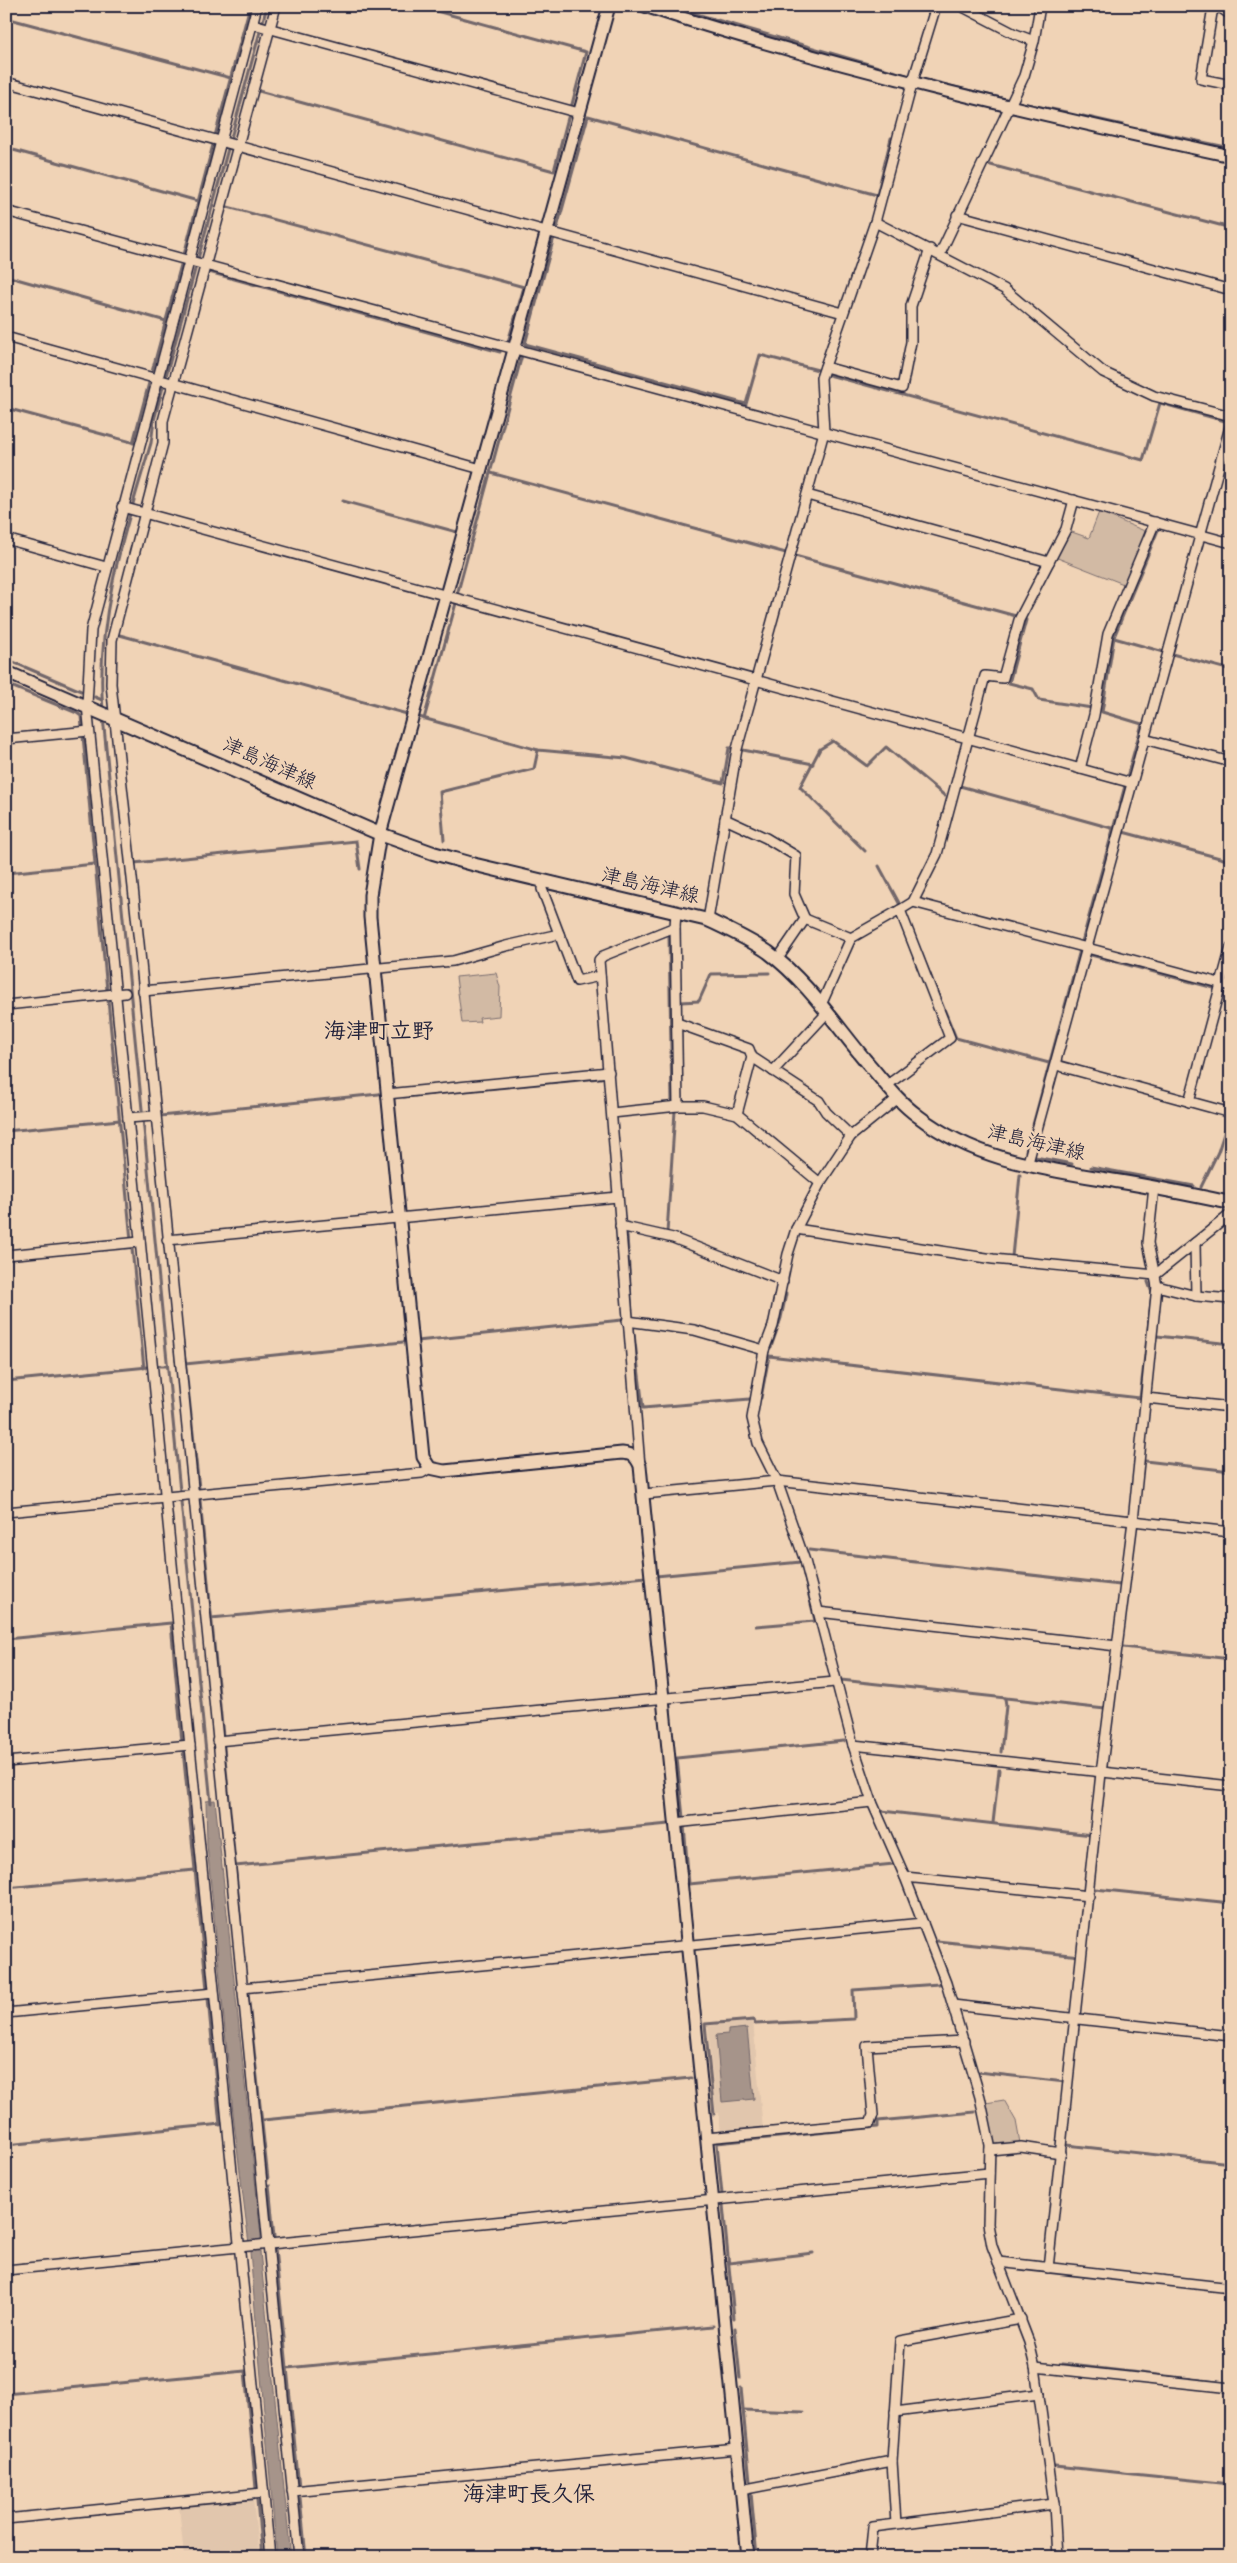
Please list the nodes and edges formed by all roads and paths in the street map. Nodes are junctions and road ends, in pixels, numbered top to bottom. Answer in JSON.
{"nodes":[{"id":1,"x":257,"y":6,"type":"edge"},
{"id":2,"x":276,"y":6,"type":"edge"},
{"id":3,"x":609,"y":6,"type":"edge"},
{"id":4,"x":645,"y":6,"type":"edge"},
{"id":5,"x":936,"y":6,"type":"edge"},
{"id":6,"x":961,"y":6,"type":"edge"},
{"id":7,"x":1040,"y":6,"type":"edge"},
{"id":8,"x":1218,"y":6,"type":"edge"},
{"id":9,"x":1231,"y":15,"type":"edge"},
{"id":10,"x":261,"y":26,"type":"junction"},
{"id":11,"x":1034,"y":41,"type":"junction"},
{"id":12,"x":6,"y":82,"type":"edge"},
{"id":13,"x":912,"y":84,"type":"junction"},
{"id":14,"x":1231,"y":85,"type":"edge"},
{"id":15,"x":1010,"y":108,"type":"junction"},
{"id":16,"x":579,"y":113,"type":"junction"},
{"id":17,"x":230,"y":144,"type":"junction"},
{"id":18,"x":1231,"y":156,"type":"edge"},
{"id":19,"x":6,"y":210,"type":"edge"},
{"id":20,"x":957,"y":215,"type":"junction"},
{"id":21,"x":875,"y":222,"type":"junction"},
{"id":22,"x":546,"y":230,"type":"junction"},
{"id":23,"x":930,"y":250,"type":"junction"},
{"id":24,"x":940,"y":254,"type":"junction"},
{"id":25,"x":190,"y":260,"type":"junction"},
{"id":26,"x":204,"y":264,"type":"junction"},
{"id":27,"x":1231,"y":290,"type":"edge"},
{"id":28,"x":843,"y":313,"type":"junction"},
{"id":29,"x":6,"y":337,"type":"edge"},
{"id":30,"x":514,"y":348,"type":"junction"},
{"id":31,"x":825,"y":367,"type":"junction"},
{"id":32,"x":158,"y":380,"type":"junction"},
{"id":33,"x":172,"y":384,"type":"junction"},
{"id":34,"x":1231,"y":416,"type":"edge"},
{"id":35,"x":1231,"y":423,"type":"edge"},
{"id":36,"x":824,"y":432,"type":"junction"},
{"id":37,"x":481,"y":469,"type":"junction"},
{"id":38,"x":807,"y":495,"type":"junction"},
{"id":39,"x":1074,"y":500,"type":"junction"},
{"id":40,"x":125,"y":507,"type":"junction"},
{"id":41,"x":142,"y":512,"type":"junction"},
{"id":42,"x":1155,"y":522,"type":"junction"},
{"id":43,"x":1200,"y":535,"type":"junction"},
{"id":44,"x":6,"y":539,"type":"edge"},
{"id":45,"x":1231,"y":543,"type":"edge"},
{"id":46,"x":1050,"y":562,"type":"junction"},
{"id":47,"x":106,"y":567,"type":"junction"},
{"id":48,"x":446,"y":595,"type":"junction"},
{"id":49,"x":6,"y":672,"type":"edge"},
{"id":50,"x":756,"y":681,"type":"junction"},
{"id":51,"x":87,"y":705,"type":"junction"},
{"id":52,"x":112,"y":716,"type":"junction"},
{"id":53,"x":89,"y":731,"type":"junction"},
{"id":54,"x":967,"y":738,"type":"junction"},
{"id":55,"x":6,"y":739,"type":"edge"},
{"id":56,"x":1144,"y":739,"type":"junction"},
{"id":57,"x":1231,"y":762,"type":"edge"},
{"id":58,"x":1080,"y":769,"type":"junction"},
{"id":59,"x":1132,"y":783,"type":"junction"},
{"id":60,"x":725,"y":819,"type":"junction"},
{"id":61,"x":380,"y":834,"type":"junction"},
{"id":62,"x":543,"y":881,"type":"junction"},
{"id":63,"x":913,"y":902,"type":"junction"},
{"id":64,"x":900,"y":910,"type":"junction"},
{"id":65,"x":676,"y":912,"type":"junction"},
{"id":66,"x":805,"y":919,"type":"junction"},
{"id":67,"x":708,"y":920,"type":"junction"},
{"id":68,"x":675,"y":927,"type":"junction"},
{"id":69,"x":559,"y":934,"type":"junction"},
{"id":70,"x":851,"y":938,"type":"junction"},
{"id":71,"x":1088,"y":947,"type":"junction"},
{"id":72,"x":1231,"y":947,"type":"edge"},
{"id":73,"x":777,"y":960,"type":"junction"},
{"id":74,"x":375,"y":969,"type":"junction"},
{"id":75,"x":600,"y":976,"type":"junction"},
{"id":76,"x":1221,"y":983,"type":"junction"},
{"id":77,"x":1231,"y":986,"type":"edge"},
{"id":78,"x":143,"y":991,"type":"junction"},
{"id":79,"x":120,"y":994,"type":"junction"},
{"id":80,"x":6,"y":1005,"type":"edge"},
{"id":81,"x":824,"y":1009,"type":"junction"},
{"id":82,"x":677,"y":1024,"type":"junction"},
{"id":83,"x":752,"y":1057,"type":"junction"},
{"id":84,"x":1056,"y":1065,"type":"junction"},
{"id":85,"x":773,"y":1071,"type":"junction"},
{"id":86,"x":609,"y":1072,"type":"junction"},
{"id":87,"x":886,"y":1086,"type":"junction"},
{"id":88,"x":387,"y":1094,"type":"junction"},
{"id":89,"x":898,"y":1098,"type":"junction"},
{"id":90,"x":1189,"y":1102,"type":"junction"},
{"id":91,"x":678,"y":1106,"type":"junction"},
{"id":92,"x":612,"y":1113,"type":"junction"},
{"id":93,"x":1231,"y":1113,"type":"edge"},
{"id":94,"x":737,"y":1114,"type":"junction"},
{"id":95,"x":152,"y":1116,"type":"junction"},
{"id":96,"x":132,"y":1118,"type":"junction"},
{"id":97,"x":851,"y":1136,"type":"junction"},
{"id":98,"x":1027,"y":1166,"type":"junction"},
{"id":99,"x":820,"y":1183,"type":"junction"},
{"id":100,"x":1154,"y":1187,"type":"junction"},
{"id":101,"x":618,"y":1197,"type":"junction"},
{"id":102,"x":1231,"y":1203,"type":"edge"},
{"id":103,"x":1231,"y":1214,"type":"edge"},
{"id":104,"x":399,"y":1219,"type":"junction"},
{"id":105,"x":620,"y":1226,"type":"junction"},
{"id":106,"x":796,"y":1230,"type":"junction"},
{"id":107,"x":167,"y":1240,"type":"junction"},
{"id":108,"x":140,"y":1242,"type":"junction"},
{"id":109,"x":1195,"y":1243,"type":"junction"},
{"id":110,"x":6,"y":1256,"type":"edge"},
{"id":111,"x":1155,"y":1275,"type":"junction"},
{"id":112,"x":783,"y":1281,"type":"junction"},
{"id":113,"x":1157,"y":1286,"type":"junction"},
{"id":114,"x":1196,"y":1296,"type":"junction"},
{"id":115,"x":1231,"y":1299,"type":"edge"},
{"id":116,"x":627,"y":1320,"type":"junction"},
{"id":117,"x":764,"y":1350,"type":"junction"},
{"id":118,"x":1146,"y":1398,"type":"junction"},
{"id":119,"x":1231,"y":1407,"type":"edge"},
{"id":120,"x":640,"y":1466,"type":"junction"},
{"id":121,"x":430,"y":1468,"type":"junction"},
{"id":122,"x":777,"y":1481,"type":"junction"},
{"id":123,"x":191,"y":1494,"type":"junction"},
{"id":124,"x":644,"y":1494,"type":"junction"},
{"id":125,"x":168,"y":1496,"type":"junction"},
{"id":126,"x":6,"y":1512,"type":"edge"},
{"id":127,"x":1133,"y":1521,"type":"junction"},
{"id":128,"x":1231,"y":1532,"type":"edge"},
{"id":129,"x":818,"y":1612,"type":"junction"},
{"id":130,"x":1117,"y":1646,"type":"junction"},
{"id":131,"x":835,"y":1682,"type":"junction"},
{"id":132,"x":662,"y":1698,"type":"junction"},
{"id":133,"x":217,"y":1741,"type":"junction"},
{"id":134,"x":190,"y":1745,"type":"junction"},
{"id":135,"x":853,"y":1745,"type":"junction"},
{"id":136,"x":6,"y":1762,"type":"edge"},
{"id":137,"x":1101,"y":1773,"type":"junction"},
{"id":138,"x":1231,"y":1786,"type":"edge"},
{"id":139,"x":872,"y":1802,"type":"junction"},
{"id":140,"x":675,"y":1823,"type":"junction"},
{"id":141,"x":905,"y":1877,"type":"junction"},
{"id":142,"x":1089,"y":1896,"type":"junction"},
{"id":143,"x":923,"y":1923,"type":"junction"},
{"id":144,"x":687,"y":1945,"type":"junction"},
{"id":145,"x":242,"y":1988,"type":"junction"},
{"id":146,"x":214,"y":1993,"type":"junction"},
{"id":147,"x":953,"y":2005,"type":"junction"},
{"id":148,"x":6,"y":2013,"type":"edge"},
{"id":149,"x":1076,"y":2018,"type":"junction"},
{"id":150,"x":1231,"y":2036,"type":"edge"},
{"id":151,"x":964,"y":2041,"type":"junction"},
{"id":152,"x":706,"y":2138,"type":"junction"},
{"id":153,"x":990,"y":2150,"type":"junction"},
{"id":154,"x":1061,"y":2153,"type":"junction"},
{"id":155,"x":989,"y":2173,"type":"junction"},
{"id":156,"x":713,"y":2200,"type":"junction"},
{"id":157,"x":266,"y":2243,"type":"junction"},
{"id":158,"x":242,"y":2246,"type":"junction"},
{"id":159,"x":998,"y":2262,"type":"junction"},
{"id":160,"x":1048,"y":2268,"type":"junction"},
{"id":161,"x":6,"y":2270,"type":"edge"},
{"id":162,"x":1231,"y":2288,"type":"edge"},
{"id":163,"x":1021,"y":2319,"type":"junction"},
{"id":164,"x":1034,"y":2367,"type":"junction"},
{"id":165,"x":1231,"y":2388,"type":"edge"},
{"id":166,"x":1039,"y":2394,"type":"junction"},
{"id":167,"x":896,"y":2412,"type":"junction"},
{"id":168,"x":737,"y":2449,"type":"junction"},
{"id":169,"x":892,"y":2461,"type":"junction"},
{"id":170,"x":741,"y":2490,"type":"junction"},
{"id":171,"x":292,"y":2491,"type":"junction"},
{"id":172,"x":263,"y":2494,"type":"junction"},
{"id":173,"x":1054,"y":2504,"type":"junction"},
{"id":174,"x":6,"y":2519,"type":"edge"},
{"id":175,"x":896,"y":2524,"type":"junction"},
{"id":176,"x":270,"y":2557,"type":"edge"},
{"id":177,"x":299,"y":2557,"type":"edge"},
{"id":178,"x":748,"y":2557,"type":"edge"},
{"id":179,"x":870,"y":2557,"type":"edge"},
{"id":180,"x":1057,"y":2557,"type":"edge"}],
"edges":[{"from":1,"to":10,"type":"street"},
{"from":2,"to":10,"type":"street"},
{"from":3,"to":16,"type":"street"},
{"from":4,"to":13,"type":"street"},
{"from":5,"to":13,"type":"street"},
{"from":6,"to":11,"type":"street"},
{"from":7,"to":11,"type":"street"},
{"from":8,"to":9,"type":"street"},
{"from":8,"to":14,"type":"street"},
{"from":10,"to":16,"type":"street"},
{"from":10,"to":17,"type":"street"},
{"from":10,"to":17,"type":"street"},
{"from":11,"to":15,"type":"street"},
{"from":12,"to":17,"type":"street"},
{"from":13,"to":15,"type":"street"},
{"from":13,"to":21,"type":"street"},
{"from":15,"to":18,"type":"street"},
{"from":15,"to":20,"type":"street"},
{"from":16,"to":22,"type":"street"},
{"from":17,"to":22,"type":"street"},
{"from":17,"to":25,"type":"street"},
{"from":17,"to":26,"type":"street"},
{"from":19,"to":25,"type":"street"},
{"from":20,"to":24,"type":"street"},
{"from":20,"to":27,"type":"street"},
{"from":21,"to":23,"type":"street"},
{"from":21,"to":28,"type":"street"},
{"from":22,"to":28,"type":"street"},
{"from":22,"to":30,"type":"street"},
{"from":23,"to":24,"type":"street"},
{"from":23,"to":31,"type":"street"},
{"from":24,"to":34,"type":"street"},
{"from":25,"to":26,"type":"street"},
{"from":25,"to":32,"type":"street"},
{"from":26,"to":30,"type":"street"},
{"from":26,"to":33,"type":"street"},
{"from":28,"to":31,"type":"street"},
{"from":29,"to":32,"type":"street"},
{"from":30,"to":36,"type":"street"},
{"from":30,"to":37,"type":"street"},
{"from":31,"to":36,"type":"street"},
{"from":32,"to":33,"type":"street"},
{"from":32,"to":40,"type":"street"},
{"from":33,"to":37,"type":"street"},
{"from":33,"to":41,"type":"street"},
{"from":35,"to":43,"type":"street"},
{"from":36,"to":38,"type":"street"},
{"from":36,"to":39,"type":"street"},
{"from":37,"to":48,"type":"street"},
{"from":38,"to":46,"type":"street"},
{"from":38,"to":50,"type":"street"},
{"from":39,"to":42,"type":"street"},
{"from":39,"to":46,"type":"street"},
{"from":40,"to":41,"type":"street"},
{"from":40,"to":47,"type":"street"},
{"from":41,"to":48,"type":"street"},
{"from":41,"to":52,"type":"street"},
{"from":42,"to":43,"type":"street"},
{"from":42,"to":58,"type":"street"},
{"from":43,"to":45,"type":"street"},
{"from":43,"to":56,"type":"street"},
{"from":44,"to":47,"type":"street"},
{"from":46,"to":54,"type":"street"},
{"from":47,"to":51,"type":"street"},
{"from":48,"to":50,"type":"street"},
{"from":48,"to":61,"type":"street"},
{"from":49,"to":51,"type":"main road","name":"津島海津線"},
{"from":50,"to":54,"type":"street"},
{"from":50,"to":60,"type":"street"},
{"from":51,"to":52,"type":"main road","name":"津島海津線"},
{"from":51,"to":53,"type":"street"},
{"from":52,"to":61,"type":"main road","name":"津島海津線"},
{"from":52,"to":78,"type":"street"},
{"from":53,"to":55,"type":"street"},
{"from":53,"to":79,"type":"street"},
{"from":54,"to":58,"type":"street"},
{"from":54,"to":63,"type":"street"},
{"from":56,"to":57,"type":"street"},
{"from":56,"to":59,"type":"street"},
{"from":58,"to":59,"type":"street"},
{"from":59,"to":71,"type":"street"},
{"from":60,"to":66,"type":"street"},
{"from":60,"to":67,"type":"street"},
{"from":61,"to":62,"type":"main road","name":"津島海津線"},
{"from":61,"to":74,"type":"street"},
{"from":62,"to":65,"type":"main road","name":"津島海津線"},
{"from":62,"to":69,"type":"street"},
{"from":63,"to":64,"type":"street"},
{"from":63,"to":71,"type":"street"},
{"from":64,"to":70,"type":"street"},
{"from":64,"to":87,"type":"street"},
{"from":65,"to":67,"type":"main road","name":"津島海津線"},
{"from":65,"to":68,"type":"street"},
{"from":66,"to":70,"type":"street"},
{"from":66,"to":73,"type":"street"},
{"from":67,"to":73,"type":"main road","name":"津島海津線"},
{"from":68,"to":75,"type":"street"},
{"from":68,"to":82,"type":"street"},
{"from":69,"to":74,"type":"street"},
{"from":69,"to":75,"type":"street"},
{"from":70,"to":81,"type":"street"},
{"from":71,"to":76,"type":"street"},
{"from":71,"to":84,"type":"street"},
{"from":72,"to":76,"type":"street"},
{"from":73,"to":81,"type":"main road","name":"津島海津線"},
{"from":74,"to":78,"type":"street"},
{"from":74,"to":88,"type":"street"},
{"from":75,"to":86,"type":"street"},
{"from":76,"to":77,"type":"street"},
{"from":76,"to":90,"type":"street"},
{"from":78,"to":95,"type":"street"},
{"from":79,"to":80,"type":"street"},
{"from":79,"to":96,"type":"street"},
{"from":81,"to":85,"type":"street"},
{"from":81,"to":87,"type":"main road","name":"津島海津線"},
{"from":82,"to":83,"type":"street"},
{"from":82,"to":91,"type":"street"},
{"from":83,"to":85,"type":"street"},
{"from":83,"to":94,"type":"street"},
{"from":84,"to":90,"type":"street"},
{"from":84,"to":98,"type":"street"},
{"from":85,"to":97,"type":"street"},
{"from":86,"to":88,"type":"street"},
{"from":86,"to":92,"type":"street"},
{"from":87,"to":89,"type":"main road","name":"津島海津線"},
{"from":88,"to":104,"type":"street"},
{"from":89,"to":97,"type":"street"},
{"from":89,"to":98,"type":"main road","name":"津島海津線"},
{"from":90,"to":93,"type":"street"},
{"from":91,"to":92,"type":"street"},
{"from":91,"to":94,"type":"street"},
{"from":92,"to":101,"type":"street"},
{"from":94,"to":99,"type":"street"},
{"from":95,"to":96,"type":"street"},
{"from":95,"to":107,"type":"street"},
{"from":96,"to":108,"type":"street"},
{"from":97,"to":99,"type":"street"},
{"from":98,"to":100,"type":"main road","name":"津島海津線"},
{"from":99,"to":106,"type":"street"},
{"from":100,"to":102,"type":"main road","name":"津島海津線"},
{"from":100,"to":111,"type":"street"},
{"from":101,"to":104,"type":"street"},
{"from":101,"to":105,"type":"street"},
{"from":103,"to":109,"type":"street"},
{"from":104,"to":107,"type":"street"},
{"from":104,"to":121,"type":"street"},
{"from":105,"to":112,"type":"street"},
{"from":105,"to":116,"type":"street"},
{"from":106,"to":111,"type":"street"},
{"from":106,"to":112,"type":"street"},
{"from":107,"to":123,"type":"street"},
{"from":108,"to":110,"type":"street"},
{"from":108,"to":125,"type":"street"},
{"from":109,"to":111,"type":"street"},
{"from":109,"to":114,"type":"street"},
{"from":111,"to":113,"type":"street"},
{"from":112,"to":117,"type":"street"},
{"from":113,"to":114,"type":"street"},
{"from":113,"to":118,"type":"street"},
{"from":114,"to":115,"type":"street"},
{"from":116,"to":117,"type":"street"},
{"from":116,"to":120,"type":"street"},
{"from":117,"to":122,"type":"street"},
{"from":118,"to":119,"type":"street"},
{"from":118,"to":127,"type":"street"},
{"from":120,"to":121,"type":"street"},
{"from":120,"to":124,"type":"street"},
{"from":121,"to":123,"type":"street"},
{"from":122,"to":124,"type":"street"},
{"from":122,"to":127,"type":"street"},
{"from":122,"to":129,"type":"street"},
{"from":123,"to":125,"type":"street"},
{"from":123,"to":133,"type":"street"},
{"from":124,"to":132,"type":"street"},
{"from":125,"to":126,"type":"street"},
{"from":125,"to":134,"type":"street"},
{"from":127,"to":128,"type":"street"},
{"from":127,"to":130,"type":"street"},
{"from":129,"to":130,"type":"street"},
{"from":129,"to":131,"type":"street"},
{"from":130,"to":137,"type":"street"},
{"from":131,"to":132,"type":"street"},
{"from":131,"to":135,"type":"street"},
{"from":132,"to":133,"type":"street"},
{"from":132,"to":140,"type":"street"},
{"from":133,"to":145,"type":"street"},
{"from":134,"to":136,"type":"street"},
{"from":134,"to":146,"type":"street"},
{"from":135,"to":137,"type":"street"},
{"from":135,"to":139,"type":"street"},
{"from":137,"to":138,"type":"street"},
{"from":137,"to":142,"type":"street"},
{"from":139,"to":140,"type":"street"},
{"from":139,"to":141,"type":"street"},
{"from":140,"to":144,"type":"street"},
{"from":141,"to":142,"type":"street"},
{"from":141,"to":143,"type":"street"},
{"from":142,"to":149,"type":"street"},
{"from":143,"to":144,"type":"street"},
{"from":143,"to":147,"type":"street"},
{"from":144,"to":145,"type":"street"},
{"from":144,"to":152,"type":"street"},
{"from":145,"to":157,"type":"street"},
{"from":146,"to":148,"type":"street"},
{"from":146,"to":158,"type":"street"},
{"from":147,"to":149,"type":"street"},
{"from":147,"to":151,"type":"street"},
{"from":149,"to":150,"type":"street"},
{"from":149,"to":154,"type":"street"},
{"from":151,"to":152,"type":"street"},
{"from":151,"to":153,"type":"street"},
{"from":152,"to":156,"type":"street"},
{"from":153,"to":154,"type":"street"},
{"from":153,"to":155,"type":"street"},
{"from":154,"to":160,"type":"street"},
{"from":155,"to":156,"type":"street"},
{"from":155,"to":159,"type":"street"},
{"from":156,"to":157,"type":"street"},
{"from":156,"to":168,"type":"street"},
{"from":157,"to":158,"type":"street"},
{"from":157,"to":171,"type":"street"},
{"from":158,"to":161,"type":"street"},
{"from":158,"to":172,"type":"street"},
{"from":159,"to":160,"type":"street"},
{"from":159,"to":163,"type":"street"},
{"from":160,"to":162,"type":"street"},
{"from":163,"to":164,"type":"street"},
{"from":163,"to":167,"type":"street"},
{"from":164,"to":165,"type":"street"},
{"from":164,"to":166,"type":"street"},
{"from":166,"to":167,"type":"street"},
{"from":166,"to":173,"type":"street"},
{"from":167,"to":169,"type":"street"},
{"from":168,"to":170,"type":"street"},
{"from":168,"to":171,"type":"street"},
{"from":169,"to":170,"type":"street"},
{"from":169,"to":175,"type":"street"},
{"from":170,"to":178,"type":"street"},
{"from":171,"to":177,"type":"street"},
{"from":172,"to":174,"type":"street"},
{"from":172,"to":176,"type":"street"},
{"from":173,"to":175,"type":"street"},
{"from":173,"to":180,"type":"street"},
{"from":175,"to":179,"type":"street"}]}
